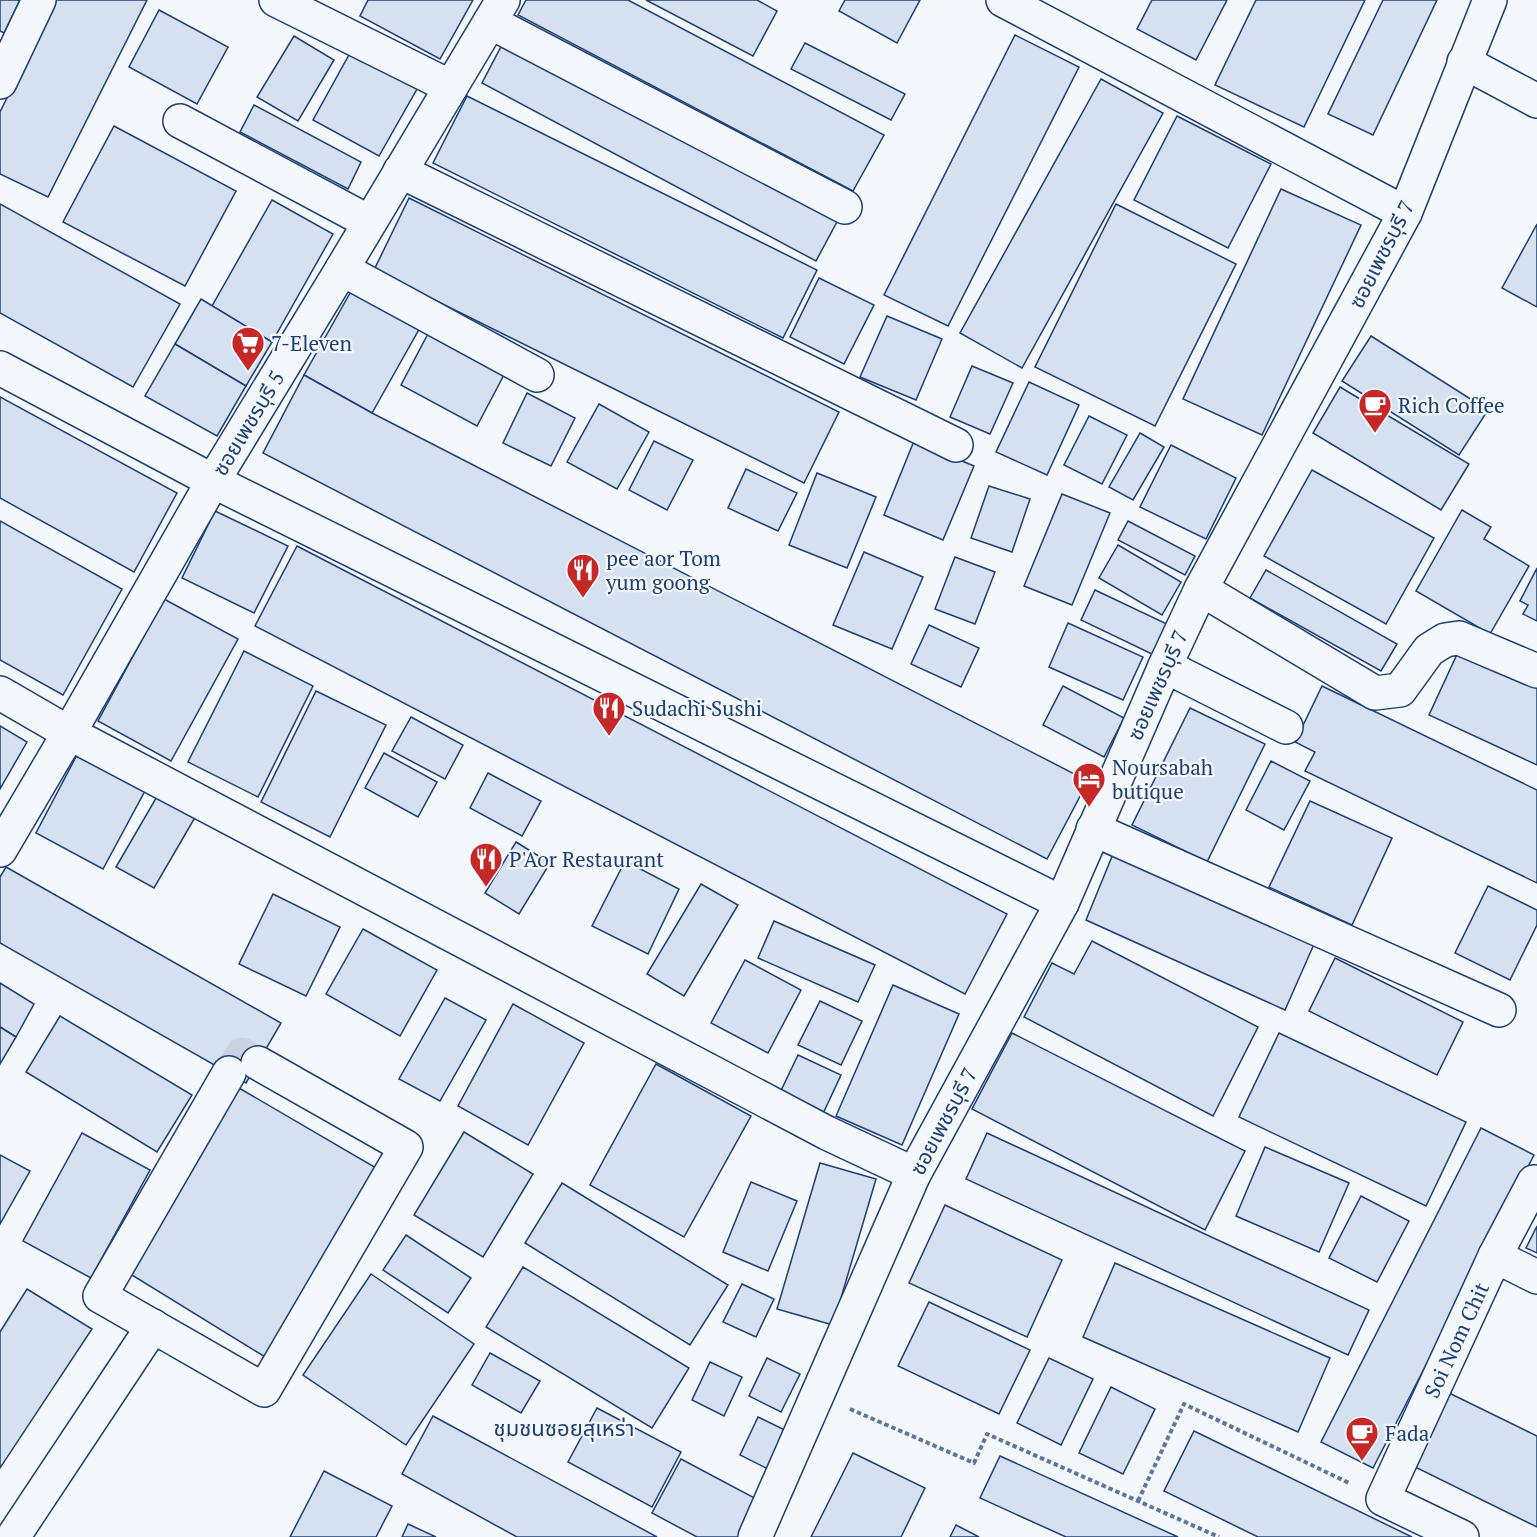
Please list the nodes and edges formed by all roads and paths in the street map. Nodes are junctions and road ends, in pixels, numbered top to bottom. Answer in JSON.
{"nodes":[{"id":1,"x":39,"y":0,"type":"edge"},
{"id":2,"x":276,"y":0,"type":"edge"},
{"id":3,"x":1003,"y":0,"type":"edge"},
{"id":4,"x":1490,"y":0,"type":"edge"},
{"id":5,"x":496,"y":11,"type":"edge"},
{"id":6,"x":1464,"y":62,"type":"junction"},
{"id":7,"x":0,"y":82,"type":"edge"},
{"id":8,"x":451,"y":87,"type":"junction"},
{"id":9,"x":1537,"y":101,"type":"edge"},
{"id":10,"x":180,"y":121,"type":"dead end"},
{"id":11,"x":400,"y":171,"type":"junction"},
{"id":12,"x":845,"y":207,"type":"dead end"},
{"id":13,"x":1405,"y":213,"type":"junction"},
{"id":14,"x":369,"y":222,"type":"junction"},
{"id":15,"x":342,"y":269,"type":"junction"},
{"id":16,"x":0,"y":368,"type":"edge"},
{"id":17,"x":537,"y":375,"type":"dead end"},
{"id":18,"x":956,"y":445,"type":"dead end"},
{"id":19,"x":213,"y":481,"type":"junction"},
{"id":20,"x":1201,"y":589,"type":"junction"},
{"id":21,"x":1165,"y":666,"type":"junction"},
{"id":22,"x":1537,"y":671,"type":"edge"},
{"id":23,"x":0,"y":693,"type":"edge"},
{"id":24,"x":1286,"y":727,"type":"dead end"},
{"id":25,"x":69,"y":733,"type":"junction"},
{"id":26,"x":1093,"y":829,"type":"junction"},
{"id":27,"x":0,"y":850,"type":"edge"},
{"id":28,"x":1062,"y":903,"type":"junction"},
{"id":29,"x":1498,"y":1010,"type":"dead end"},
{"id":30,"x":914,"y":1174,"type":"junction"},
{"id":31,"x":1534,"y":1182,"type":"dead end"},
{"id":32,"x":1495,"y":1256,"type":"junction"},
{"id":33,"x":1537,"y":1277,"type":"edge"},
{"id":34,"x":153,"y":1326,"type":"junction"},
{"id":35,"x":817,"y":1394,"type":"junction"},
{"id":36,"x":1383,"y":1499,"type":"junction"},
{"id":37,"x":1137,"y":1501,"type":"junction"},
{"id":38,"x":14,"y":1537,"type":"edge"},
{"id":39,"x":755,"y":1537,"type":"edge"},
{"id":40,"x":1219,"y":1537,"type":"edge"},
{"id":41,"x":1462,"y":1537,"type":"edge"}],
"edges":[{"from":1,"to":7,"type":"street"},
{"from":2,"to":8,"type":"street"},
{"from":3,"to":13,"type":"street"},
{"from":4,"to":6,"type":"street","name":"ซอยเพชรบุรี 7"},
{"from":5,"to":8,"type":"street","name":"ซอยเพชรบุรี 5"},
{"from":5,"to":12,"type":"street"},
{"from":6,"to":9,"type":"street"},
{"from":6,"to":13,"type":"street","name":"ซอยเพชรบุรี 7"},
{"from":8,"to":11,"type":"street","name":"ซอยเพชรบุรี 5"},
{"from":10,"to":14,"type":"street"},
{"from":11,"to":14,"type":"street","name":"ซอยเพชรบุรี 5"},
{"from":11,"to":18,"type":"street"},
{"from":13,"to":20,"type":"street","name":"ซอยเพชรบุรี 7"},
{"from":14,"to":15,"type":"street","name":"ซอยเพชรบุรี 5"},
{"from":15,"to":17,"type":"street"},
{"from":15,"to":19,"type":"street","name":"ซอยเพชรบุรี 5"},
{"from":16,"to":19,"type":"street"},
{"from":19,"to":25,"type":"street","name":"ซอยเพชรบุรี 5"},
{"from":19,"to":28,"type":"street"},
{"from":20,"to":21,"type":"street","name":"ซอยเพชรบุรี 7"},
{"from":20,"to":22,"type":"street"},
{"from":21,"to":24,"type":"street"},
{"from":21,"to":26,"type":"street","name":"ซอยเพชรบุรี 7"},
{"from":23,"to":25,"type":"street"},
{"from":25,"to":27,"type":"street","name":"ซอยเพชรบุรี 5"},
{"from":25,"to":30,"type":"street"},
{"from":26,"to":28,"type":"street","name":"ซอยเพชรบุรี 7"},
{"from":26,"to":29,"type":"street"},
{"from":28,"to":30,"type":"street","name":"ซอยเพชรบุรี 7"},
{"from":30,"to":35,"type":"street","name":"ซอยเพชรบุรี 7"},
{"from":31,"to":32,"type":"street","name":"Soi Nom Chit"},
{"from":32,"to":33,"type":"street"},
{"from":32,"to":36,"type":"street","name":"Soi Nom Chit"},
{"from":34,"to":34,"type":"street"},
{"from":34,"to":38,"type":"street"},
{"from":35,"to":37,"type":"path"},
{"from":35,"to":39,"type":"street","name":"ซอยเพชรบุรี 7"},
{"from":36,"to":37,"type":"path"},
{"from":36,"to":41,"type":"street"},
{"from":37,"to":40,"type":"path"}]}
